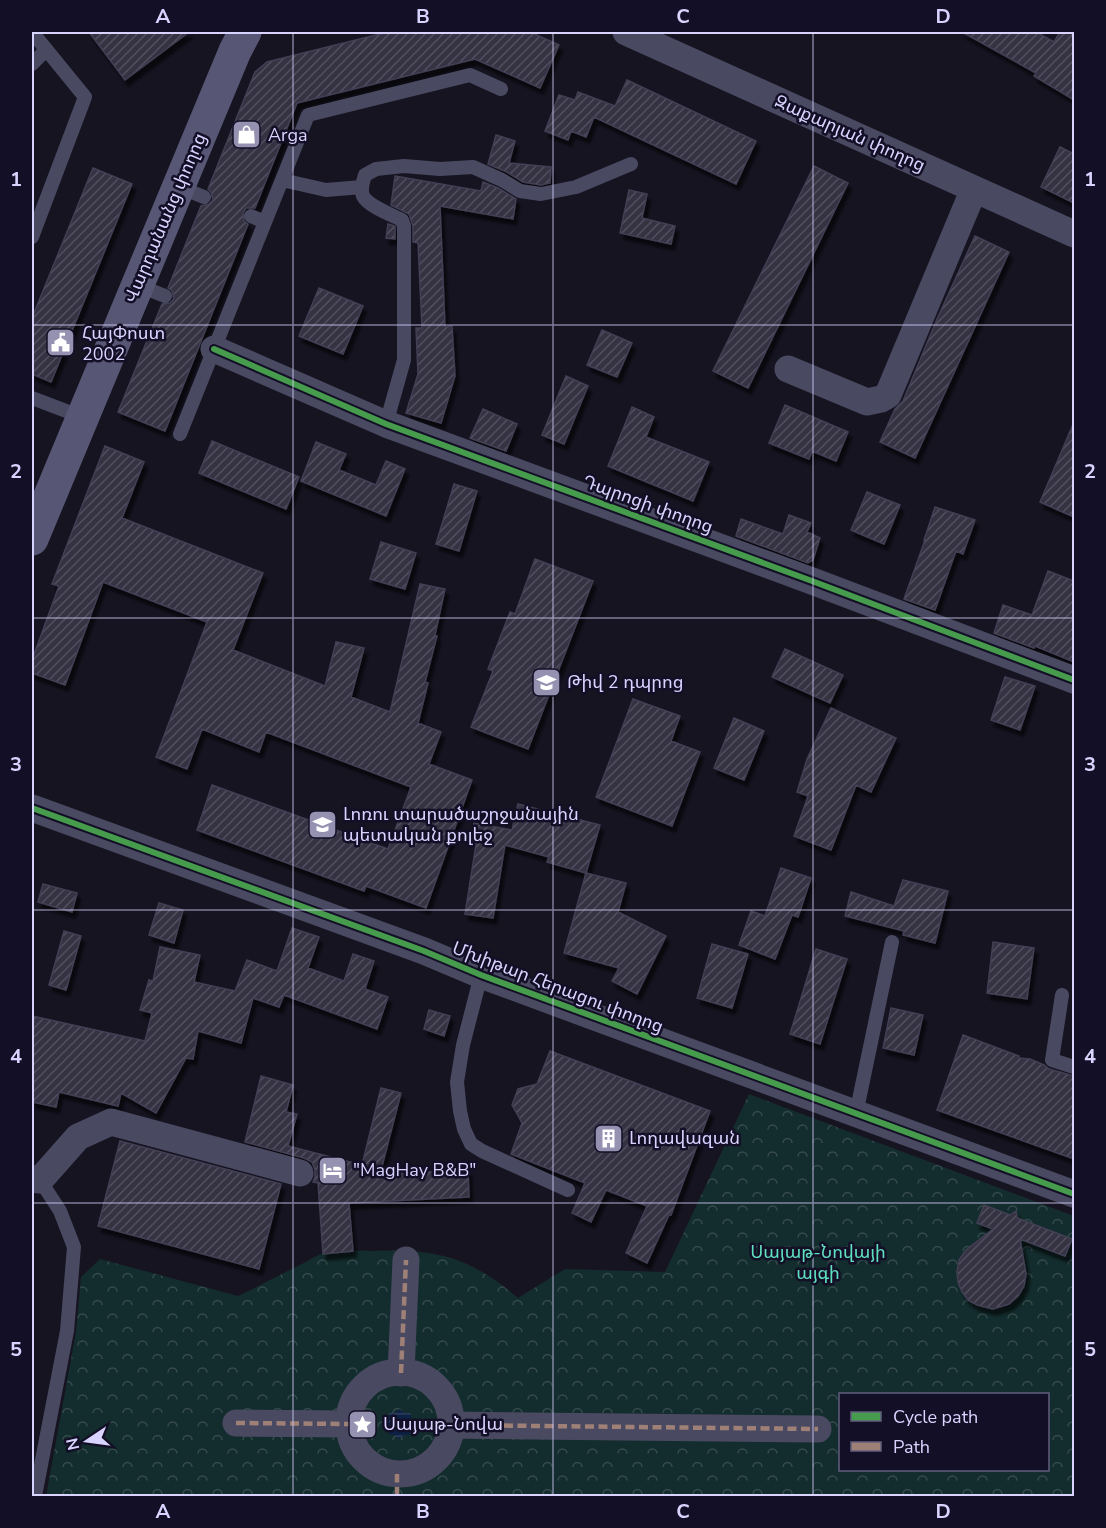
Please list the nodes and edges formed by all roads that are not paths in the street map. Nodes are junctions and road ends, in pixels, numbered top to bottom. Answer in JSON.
{"nodes":[{"id":1,"x":32,"y":32,"type":"edge"},
{"id":2,"x":245,"y":32,"type":"edge"},
{"id":3,"x":626,"y":32,"type":"edge"},
{"id":4,"x":46,"y":50,"type":"junction"},
{"id":5,"x":32,"y":64,"type":"edge"},
{"id":6,"x":501,"y":89,"type":"dead end"},
{"id":7,"x":631,"y":164,"type":"dead end"},
{"id":8,"x":282,"y":180,"type":"junction"},
{"id":9,"x":362,"y":186,"type":"junction"},
{"id":10,"x":974,"y":189,"type":"junction"},
{"id":11,"x":251,"y":216,"type":"dead end"},
{"id":12,"x":265,"y":222,"type":"junction"},
{"id":13,"x":1074,"y":234,"type":"edge"},
{"id":14,"x":32,"y":237,"type":"edge"},
{"id":15,"x":212,"y":314,"type":"dead end"},
{"id":16,"x":226,"y":320,"type":"junction"},
{"id":17,"x":214,"y":349,"type":"junction"},
{"id":18,"x":788,"y":369,"type":"dead end"},
{"id":19,"x":32,"y":398,"type":"edge"},
{"id":20,"x":82,"y":417,"type":"junction"},
{"id":21,"x":386,"y":424,"type":"junction"},
{"id":22,"x":180,"y":434,"type":"dead end"},
{"id":23,"x":34,"y":529,"type":"edge"},
{"id":24,"x":1074,"y":680,"type":"edge"},
{"id":25,"x":32,"y":808,"type":"edge"},
{"id":26,"x":892,"y":942,"type":"dead end"},
{"id":27,"x":480,"y":975,"type":"junction"},
{"id":28,"x":1062,"y":995,"type":"dead end"},
{"id":29,"x":1074,"y":1067,"type":"edge"},
{"id":30,"x":856,"y":1114,"type":"junction"},
{"id":31,"x":300,"y":1173,"type":"dead end"},
{"id":32,"x":36,"y":1180,"type":"edge"},
{"id":33,"x":568,"y":1190,"type":"dead end"},
{"id":34,"x":1074,"y":1194,"type":"edge"},
{"id":35,"x":406,"y":1260,"type":"dead end"},
{"id":36,"x":401,"y":1373,"type":"junction"},
{"id":37,"x":236,"y":1423,"type":"dead end"},
{"id":38,"x":349,"y":1424,"type":"junction"},
{"id":39,"x":450,"y":1425,"type":"junction"},
{"id":40,"x":818,"y":1429,"type":"dead end"},
{"id":41,"x":397,"y":1485,"type":"edge"},
{"id":42,"x":35,"y":1497,"type":"edge"}],
"edges":[{"from":1,"to":4,"type":"lane"},
{"from":2,"to":20,"type":"street","name":"Վարդանանց փողոց"},
{"from":3,"to":10,"type":"street","name":"Զաքարյան փողոց"},
{"from":4,"to":5,"type":"lane"},
{"from":4,"to":14,"type":"lane"},
{"from":6,"to":8,"type":"lane"},
{"from":7,"to":9,"type":"lane"},
{"from":8,"to":9,"type":"lane"},
{"from":8,"to":12,"type":"lane"},
{"from":9,"to":21,"type":"lane"},
{"from":10,"to":13,"type":"street","name":"Զաքարյան փողոց"},
{"from":10,"to":18,"type":"street"},
{"from":11,"to":12,"type":"lane"},
{"from":12,"to":16,"type":"lane"},
{"from":15,"to":16,"type":"lane"},
{"from":16,"to":17,"type":"lane"},
{"from":17,"to":21,"type":"street","name":"Դպրոցի փողոց"},
{"from":17,"to":22,"type":"lane"},
{"from":19,"to":20,"type":"lane"},
{"from":20,"to":23,"type":"street","name":"Վարդանանց փողոց"},
{"from":21,"to":24,"type":"street","name":"Դպրոցի փողոց"},
{"from":25,"to":27,"type":"street","name":"Մխիթար Հերացու փողոց"},
{"from":26,"to":30,"type":"lane"},
{"from":27,"to":30,"type":"street","name":"Մխիթար Հերացու փողոց"},
{"from":27,"to":33,"type":"lane"},
{"from":28,"to":29,"type":"lane"},
{"from":30,"to":34,"type":"street","name":"Մխիթար Հերացու փողոց"},
{"from":31,"to":32,"type":"street"},
{"from":32,"to":42,"type":"lane"},
{"from":35,"to":36,"type":"street"},
{"from":36,"to":38,"type":"street"},
{"from":36,"to":39,"type":"street"},
{"from":37,"to":38,"type":"street"},
{"from":38,"to":41,"type":"street"},
{"from":39,"to":40,"type":"street"},
{"from":39,"to":41,"type":"street"}]}
